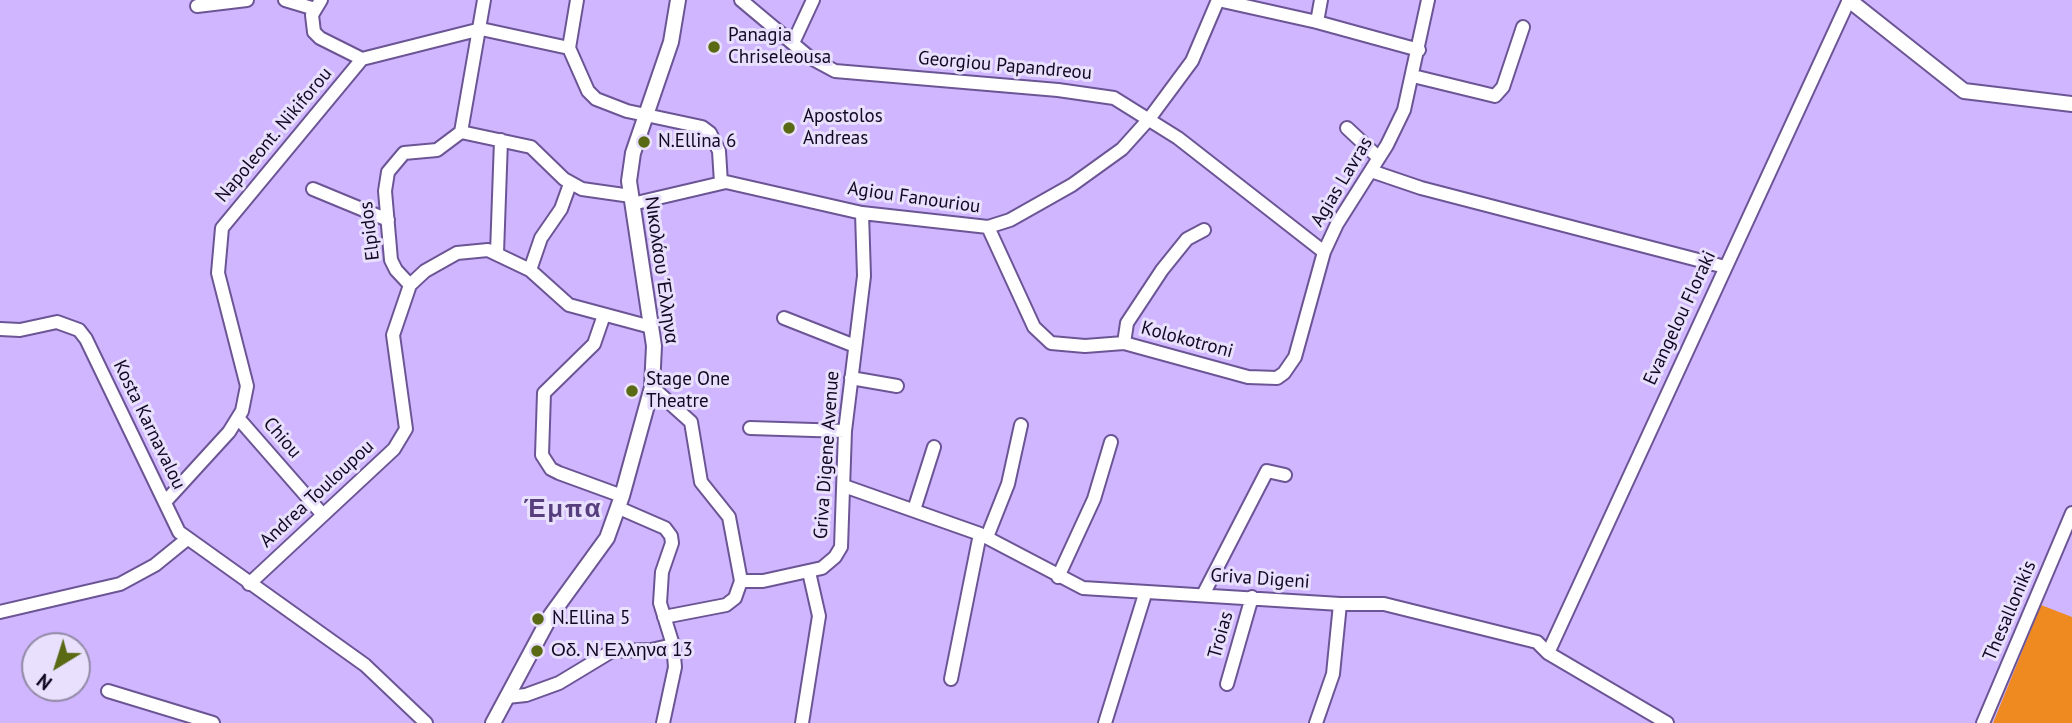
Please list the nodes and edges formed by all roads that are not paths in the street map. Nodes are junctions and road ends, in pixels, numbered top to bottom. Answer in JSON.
{"nodes":[{"id":1,"x":247,"y":0,"type":"edge"},
{"id":2,"x":285,"y":0,"type":"edge"},
{"id":3,"x":484,"y":0,"type":"edge"},
{"id":4,"x":577,"y":0,"type":"edge"},
{"id":5,"x":678,"y":0,"type":"edge"},
{"id":6,"x":741,"y":0,"type":"edge"},
{"id":7,"x":813,"y":0,"type":"edge"},
{"id":8,"x":1218,"y":0,"type":"edge"},
{"id":9,"x":1321,"y":0,"type":"edge"},
{"id":10,"x":1428,"y":0,"type":"edge"},
{"id":11,"x":1849,"y":0,"type":"edge"},
{"id":12,"x":318,"y":4,"type":"edge"},
{"id":13,"x":197,"y":6,"type":"dead end"},
{"id":14,"x":1317,"y":22,"type":"junction"},
{"id":15,"x":1523,"y":27,"type":"dead end"},
{"id":16,"x":481,"y":29,"type":"junction"},
{"id":17,"x":793,"y":43,"type":"junction"},
{"id":18,"x":569,"y":48,"type":"junction"},
{"id":19,"x":1419,"y":50,"type":"junction"},
{"id":20,"x":362,"y":59,"type":"junction"},
{"id":21,"x":1413,"y":76,"type":"junction"},
{"id":22,"x":2072,"y":104,"type":"edge"},
{"id":23,"x":645,"y":117,"type":"junction"},
{"id":24,"x":1149,"y":119,"type":"junction"},
{"id":25,"x":1347,"y":128,"type":"dead end"},
{"id":26,"x":461,"y":132,"type":"junction"},
{"id":27,"x":501,"y":140,"type":"junction"},
{"id":28,"x":1379,"y":158,"type":"junction"},
{"id":29,"x":1371,"y":171,"type":"junction"},
{"id":30,"x":721,"y":183,"type":"junction"},
{"id":31,"x":570,"y":184,"type":"junction"},
{"id":32,"x":313,"y":189,"type":"dead end"},
{"id":33,"x":632,"y":200,"type":"junction"},
{"id":34,"x":862,"y":213,"type":"junction"},
{"id":35,"x":388,"y":220,"type":"junction"},
{"id":36,"x":988,"y":227,"type":"junction"},
{"id":37,"x":1204,"y":230,"type":"dead end"},
{"id":38,"x":1324,"y":252,"type":"junction"},
{"id":39,"x":497,"y":253,"type":"junction"},
{"id":40,"x":1725,"y":267,"type":"junction"},
{"id":41,"x":530,"y":270,"type":"junction"},
{"id":42,"x":410,"y":285,"type":"junction"},
{"id":43,"x":604,"y":315,"type":"junction"},
{"id":44,"x":784,"y":318,"type":"dead end"},
{"id":45,"x":651,"y":327,"type":"junction"},
{"id":46,"x":0,"y":329,"type":"edge"},
{"id":47,"x":1124,"y":343,"type":"junction"},
{"id":48,"x":855,"y":346,"type":"junction"},
{"id":49,"x":851,"y":378,"type":"junction"},
{"id":50,"x":1277,"y":378,"type":"joint"},
{"id":51,"x":897,"y":386,"type":"dead end"},
{"id":52,"x":652,"y":387,"type":"junction"},
{"id":53,"x":239,"y":419,"type":"junction"},
{"id":54,"x":1021,"y":425,"type":"dead end"},
{"id":55,"x":750,"y":428,"type":"dead end"},
{"id":56,"x":845,"y":431,"type":"junction"},
{"id":57,"x":1111,"y":442,"type":"dead end"},
{"id":58,"x":934,"y":447,"type":"dead end"},
{"id":59,"x":1285,"y":475,"type":"dead end"},
{"id":60,"x":844,"y":486,"type":"junction"},
{"id":61,"x":165,"y":502,"type":"junction"},
{"id":62,"x":620,"y":502,"type":"junction"},
{"id":63,"x":914,"y":510,"type":"junction"},
{"id":64,"x":2072,"y":513,"type":"edge"},
{"id":65,"x":323,"y":515,"type":"junction"},
{"id":66,"x":983,"y":536,"type":"junction"},
{"id":67,"x":187,"y":539,"type":"junction"},
{"id":68,"x":809,"y":572,"type":"junction"},
{"id":69,"x":1058,"y":577,"type":"junction"},
{"id":70,"x":741,"y":580,"type":"junction"},
{"id":71,"x":249,"y":584,"type":"junction"},
{"id":72,"x":1204,"y":593,"type":"junction"},
{"id":73,"x":1144,"y":594,"type":"junction"},
{"id":74,"x":1252,"y":597,"type":"junction"},
{"id":75,"x":1340,"y":604,"type":"junction"},
{"id":76,"x":0,"y":612,"type":"edge"},
{"id":77,"x":664,"y":617,"type":"junction"},
{"id":78,"x":673,"y":645,"type":"junction"},
{"id":79,"x":1548,"y":653,"type":"junction"},
{"id":80,"x":951,"y":679,"type":"dead end"},
{"id":81,"x":1227,"y":684,"type":"dead end"},
{"id":82,"x":108,"y":691,"type":"dead end"},
{"id":83,"x":507,"y":697,"type":"junction"},
{"id":84,"x":422,"y":721,"type":"edge"},
{"id":85,"x":213,"y":723,"type":"edge"},
{"id":86,"x":493,"y":723,"type":"edge"},
{"id":87,"x":663,"y":723,"type":"edge"},
{"id":88,"x":802,"y":723,"type":"edge"},
{"id":89,"x":1105,"y":723,"type":"edge"},
{"id":90,"x":1316,"y":723,"type":"edge"},
{"id":91,"x":1667,"y":723,"type":"edge"},
{"id":92,"x":1983,"y":723,"type":"edge"}],
"edges":[{"from":1,"to":13,"type":"street"},
{"from":2,"to":12,"type":"street"},
{"from":3,"to":16,"type":"street"},
{"from":4,"to":18,"type":"street"},
{"from":5,"to":23,"type":"street","name":"Νικολάου Έλληνα"},
{"from":6,"to":17,"type":"street","name":"Georgiou Papandreou"},
{"from":7,"to":17,"type":"street"},
{"from":8,"to":14,"type":"street"},
{"from":8,"to":24,"type":"street","name":"Agiou Fanouriou"},
{"from":9,"to":14,"type":"street"},
{"from":10,"to":19,"type":"street","name":"Agias Lavras"},
{"from":11,"to":22,"type":"street"},
{"from":11,"to":40,"type":"street","name":"Evangelou Floraki"},
{"from":12,"to":20,"type":"street"},
{"from":14,"to":19,"type":"street"},
{"from":15,"to":21,"type":"street"},
{"from":16,"to":18,"type":"street"},
{"from":16,"to":20,"type":"street"},
{"from":16,"to":26,"type":"street"},
{"from":17,"to":24,"type":"street","name":"Georgiou Papandreou"},
{"from":18,"to":23,"type":"street"},
{"from":19,"to":21,"type":"street","name":"Agias Lavras"},
{"from":20,"to":53,"type":"street","name":"Napoleont. Nikiforou"},
{"from":21,"to":28,"type":"street","name":"Agias Lavras"},
{"from":23,"to":30,"type":"street"},
{"from":23,"to":33,"type":"street","name":"Νικολάου Έλληνα"},
{"from":24,"to":36,"type":"street","name":"Agiou Fanouriou"},
{"from":24,"to":38,"type":"street","name":"Georgiou Papandreou"},
{"from":25,"to":28,"type":"street"},
{"from":26,"to":27,"type":"street"},
{"from":26,"to":35,"type":"street","name":"Elpidos"},
{"from":27,"to":31,"type":"street"},
{"from":27,"to":39,"type":"street"},
{"from":28,"to":29,"type":"street","name":"Agias Lavras"},
{"from":29,"to":38,"type":"street","name":"Agias Lavras"},
{"from":29,"to":40,"type":"street"},
{"from":30,"to":33,"type":"street","name":"Agiou Fanouriou"},
{"from":30,"to":34,"type":"street","name":"Agiou Fanouriou"},
{"from":31,"to":33,"type":"street"},
{"from":31,"to":41,"type":"street"},
{"from":32,"to":35,"type":"street"},
{"from":33,"to":45,"type":"street","name":"Νικολάου Έλληνα"},
{"from":34,"to":36,"type":"street","name":"Agiou Fanouriou"},
{"from":34,"to":48,"type":"street","name":"Griva Digene Avenue"},
{"from":35,"to":42,"type":"street","name":"Elpidos"},
{"from":36,"to":47,"type":"street","name":"Kolokotroni"},
{"from":37,"to":47,"type":"street"},
{"from":38,"to":50,"type":"street","name":"Agias Lavras"},
{"from":39,"to":41,"type":"street"},
{"from":39,"to":42,"type":"street"},
{"from":40,"to":79,"type":"street","name":"Evangelou Floraki"},
{"from":41,"to":43,"type":"street"},
{"from":42,"to":65,"type":"street","name":"Andrea Touloupou"},
{"from":43,"to":45,"type":"street"},
{"from":43,"to":62,"type":"street"},
{"from":44,"to":48,"type":"street"},
{"from":45,"to":52,"type":"street","name":"Νικολάου Έλληνα"},
{"from":46,"to":61,"type":"street","name":"Kosta Karnavalou"},
{"from":47,"to":50,"type":"street","name":"Kolokotroni"},
{"from":48,"to":49,"type":"street","name":"Griva Digene Avenue"},
{"from":49,"to":51,"type":"street"},
{"from":49,"to":56,"type":"street","name":"Griva Digene Avenue"},
{"from":52,"to":62,"type":"street","name":"Νικολάου Έλληνα"},
{"from":52,"to":70,"type":"street"},
{"from":53,"to":61,"type":"street","name":"Napoleont. Nikiforou"},
{"from":53,"to":65,"type":"street","name":"Chiou"},
{"from":54,"to":66,"type":"street"},
{"from":55,"to":56,"type":"street"},
{"from":56,"to":60,"type":"street","name":"Griva Digene Avenue"},
{"from":57,"to":69,"type":"street"},
{"from":58,"to":63,"type":"street"},
{"from":59,"to":72,"type":"street"},
{"from":60,"to":63,"type":"street","name":"Griva Digeni"},
{"from":60,"to":68,"type":"street","name":"Griva Digene Avenue"},
{"from":61,"to":67,"type":"street","name":"Kosta Karnavalou"},
{"from":62,"to":77,"type":"street"},
{"from":62,"to":83,"type":"street","name":"Νικολάου Έλληνα"},
{"from":63,"to":66,"type":"street","name":"Griva Digeni"},
{"from":64,"to":92,"type":"street","name":"Thesallonikis"},
{"from":65,"to":71,"type":"street","name":"Andrea Touloupou"},
{"from":66,"to":69,"type":"street","name":"Griva Digeni"},
{"from":66,"to":80,"type":"street"},
{"from":67,"to":71,"type":"street","name":"Kosta Karnavalou"},
{"from":67,"to":76,"type":"street"},
{"from":68,"to":70,"type":"street","name":"Griva Digene Avenue"},
{"from":68,"to":88,"type":"street"},
{"from":69,"to":73,"type":"street","name":"Griva Digeni"},
{"from":70,"to":77,"type":"street"},
{"from":71,"to":84,"type":"street","name":"Kosta Karnavalou"},
{"from":72,"to":73,"type":"street","name":"Griva Digeni"},
{"from":72,"to":74,"type":"street","name":"Griva Digeni"},
{"from":73,"to":89,"type":"street"},
{"from":74,"to":75,"type":"street","name":"Griva Digeni"},
{"from":74,"to":81,"type":"street","name":"Troias"},
{"from":75,"to":79,"type":"street","name":"Griva Digeni"},
{"from":75,"to":90,"type":"street"},
{"from":77,"to":78,"type":"street"},
{"from":78,"to":83,"type":"street"},
{"from":78,"to":87,"type":"street"},
{"from":79,"to":91,"type":"street","name":"Griva Digeni"},
{"from":82,"to":85,"type":"street"},
{"from":83,"to":86,"type":"street","name":"Νικολάου Έλληνα"}]}
